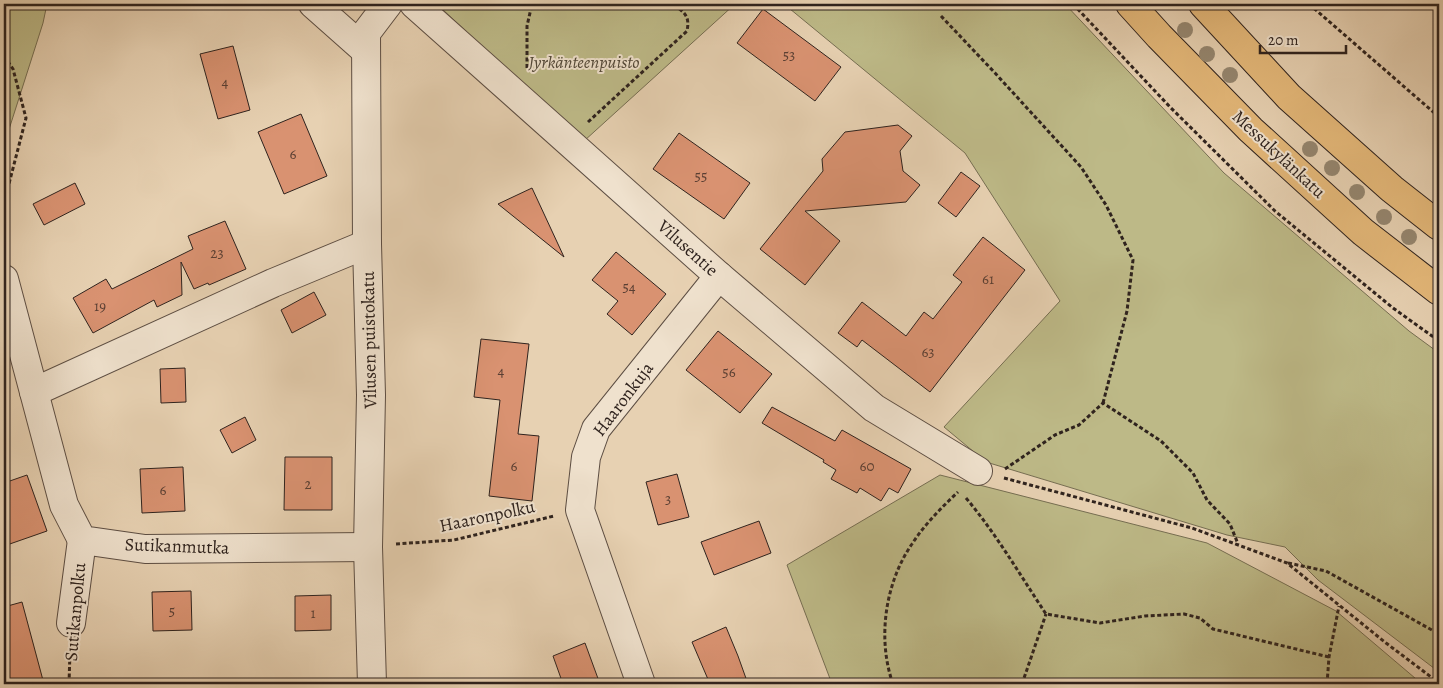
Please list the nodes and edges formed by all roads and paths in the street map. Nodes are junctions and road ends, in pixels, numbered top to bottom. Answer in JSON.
{"nodes":[{"id":1,"x":313,"y":4,"type":"edge"},
{"id":2,"x":388,"y":4,"type":"edge"},
{"id":3,"x":414,"y":4,"type":"edge"},
{"id":4,"x":532,"y":4,"type":"edge"},
{"id":5,"x":674,"y":4,"type":"edge"},
{"id":6,"x":1073,"y":4,"type":"edge"},
{"id":7,"x":1130,"y":4,"type":"edge"},
{"id":8,"x":1203,"y":4,"type":"edge"},
{"id":9,"x":1309,"y":4,"type":"edge"},
{"id":10,"x":941,"y":16,"type":"dead end"},
{"id":11,"x":366,"y":51,"type":"junction"},
{"id":12,"x":4,"y":56,"type":"edge"},
{"id":13,"x":527,"y":105,"type":"junction"},
{"id":14,"x":1439,"y":117,"type":"edge"},
{"id":15,"x":567,"y":140,"type":"junction"},
{"id":16,"x":4,"y":203,"type":"edge"},
{"id":17,"x":1439,"y":226,"type":"edge"},
{"id":18,"x":367,"y":244,"type":"junction"},
{"id":19,"x":719,"y":276,"type":"junction"},
{"id":20,"x":4,"y":279,"type":"edge"},
{"id":21,"x":1439,"y":291,"type":"edge"},
{"id":22,"x":1439,"y":342,"type":"edge"},
{"id":23,"x":34,"y":392,"type":"junction"},
{"id":24,"x":1103,"y":403,"type":"junction"},
{"id":25,"x":987,"y":473,"type":"junction"},
{"id":26,"x":580,"y":510,"type":"junction"},
{"id":27,"x":82,"y":540,"type":"junction"},
{"id":28,"x":1238,"y":544,"type":"junction"},
{"id":29,"x":368,"y":547,"type":"junction"},
{"id":30,"x":1287,"y":563,"type":"junction"},
{"id":31,"x":1339,"y":606,"type":"junction"},
{"id":32,"x":1046,"y":614,"type":"junction"},
{"id":33,"x":71,"y":623,"type":"joint"},
{"id":34,"x":1439,"y":634,"type":"edge"},
{"id":35,"x":1329,"y":657,"type":"junction"},
{"id":36,"x":1439,"y":683,"type":"edge"},
{"id":37,"x":69,"y":684,"type":"edge"},
{"id":38,"x":372,"y":684,"type":"edge"},
{"id":39,"x":641,"y":684,"type":"edge"},
{"id":40,"x":893,"y":684,"type":"edge"},
{"id":41,"x":1022,"y":684,"type":"edge"},
{"id":42,"x":1327,"y":684,"type":"edge"}],
"edges":[{"from":1,"to":11,"type":"street"},
{"from":2,"to":11,"type":"street","name":"Vilusen puistokatu"},
{"from":3,"to":13,"type":"street","name":"Vilusentie"},
{"from":4,"to":13,"type":"path"},
{"from":5,"to":15,"type":"path"},
{"from":6,"to":22,"type":"path"},
{"from":7,"to":21,"type":"main road","name":"Messukylänkatu"},
{"from":8,"to":17,"type":"main road"},
{"from":9,"to":14,"type":"path"},
{"from":10,"to":24,"type":"path"},
{"from":11,"to":18,"type":"street","name":"Vilusen puistokatu"},
{"from":12,"to":16,"type":"path"},
{"from":13,"to":15,"type":"street","name":"Vilusentie"},
{"from":15,"to":19,"type":"street","name":"Vilusentie"},
{"from":18,"to":23,"type":"street"},
{"from":18,"to":29,"type":"street","name":"Vilusen puistokatu"},
{"from":19,"to":25,"type":"street","name":"Vilusentie"},
{"from":19,"to":26,"type":"street","name":"Haaronkuja"},
{"from":20,"to":23,"type":"street"},
{"from":23,"to":27,"type":"street"},
{"from":24,"to":25,"type":"path"},
{"from":24,"to":28,"type":"path"},
{"from":25,"to":28,"type":"path"},
{"from":26,"to":29,"type":"path","name":"Haaronpolku"},
{"from":26,"to":39,"type":"street","name":"Haaronkuja"},
{"from":27,"to":29,"type":"street","name":"Sutikanmutka"},
{"from":27,"to":33,"type":"street","name":"Sutikanpolku"},
{"from":28,"to":30,"type":"path"},
{"from":29,"to":38,"type":"street","name":"Vilusen puistokatu"},
{"from":30,"to":31,"type":"path"},
{"from":30,"to":34,"type":"path"},
{"from":31,"to":35,"type":"path"},
{"from":31,"to":36,"type":"path"},
{"from":32,"to":35,"type":"path"},
{"from":32,"to":40,"type":"path"},
{"from":32,"to":41,"type":"path"},
{"from":33,"to":37,"type":"path","name":"Sutikanpolku"},
{"from":35,"to":42,"type":"path"}]}
